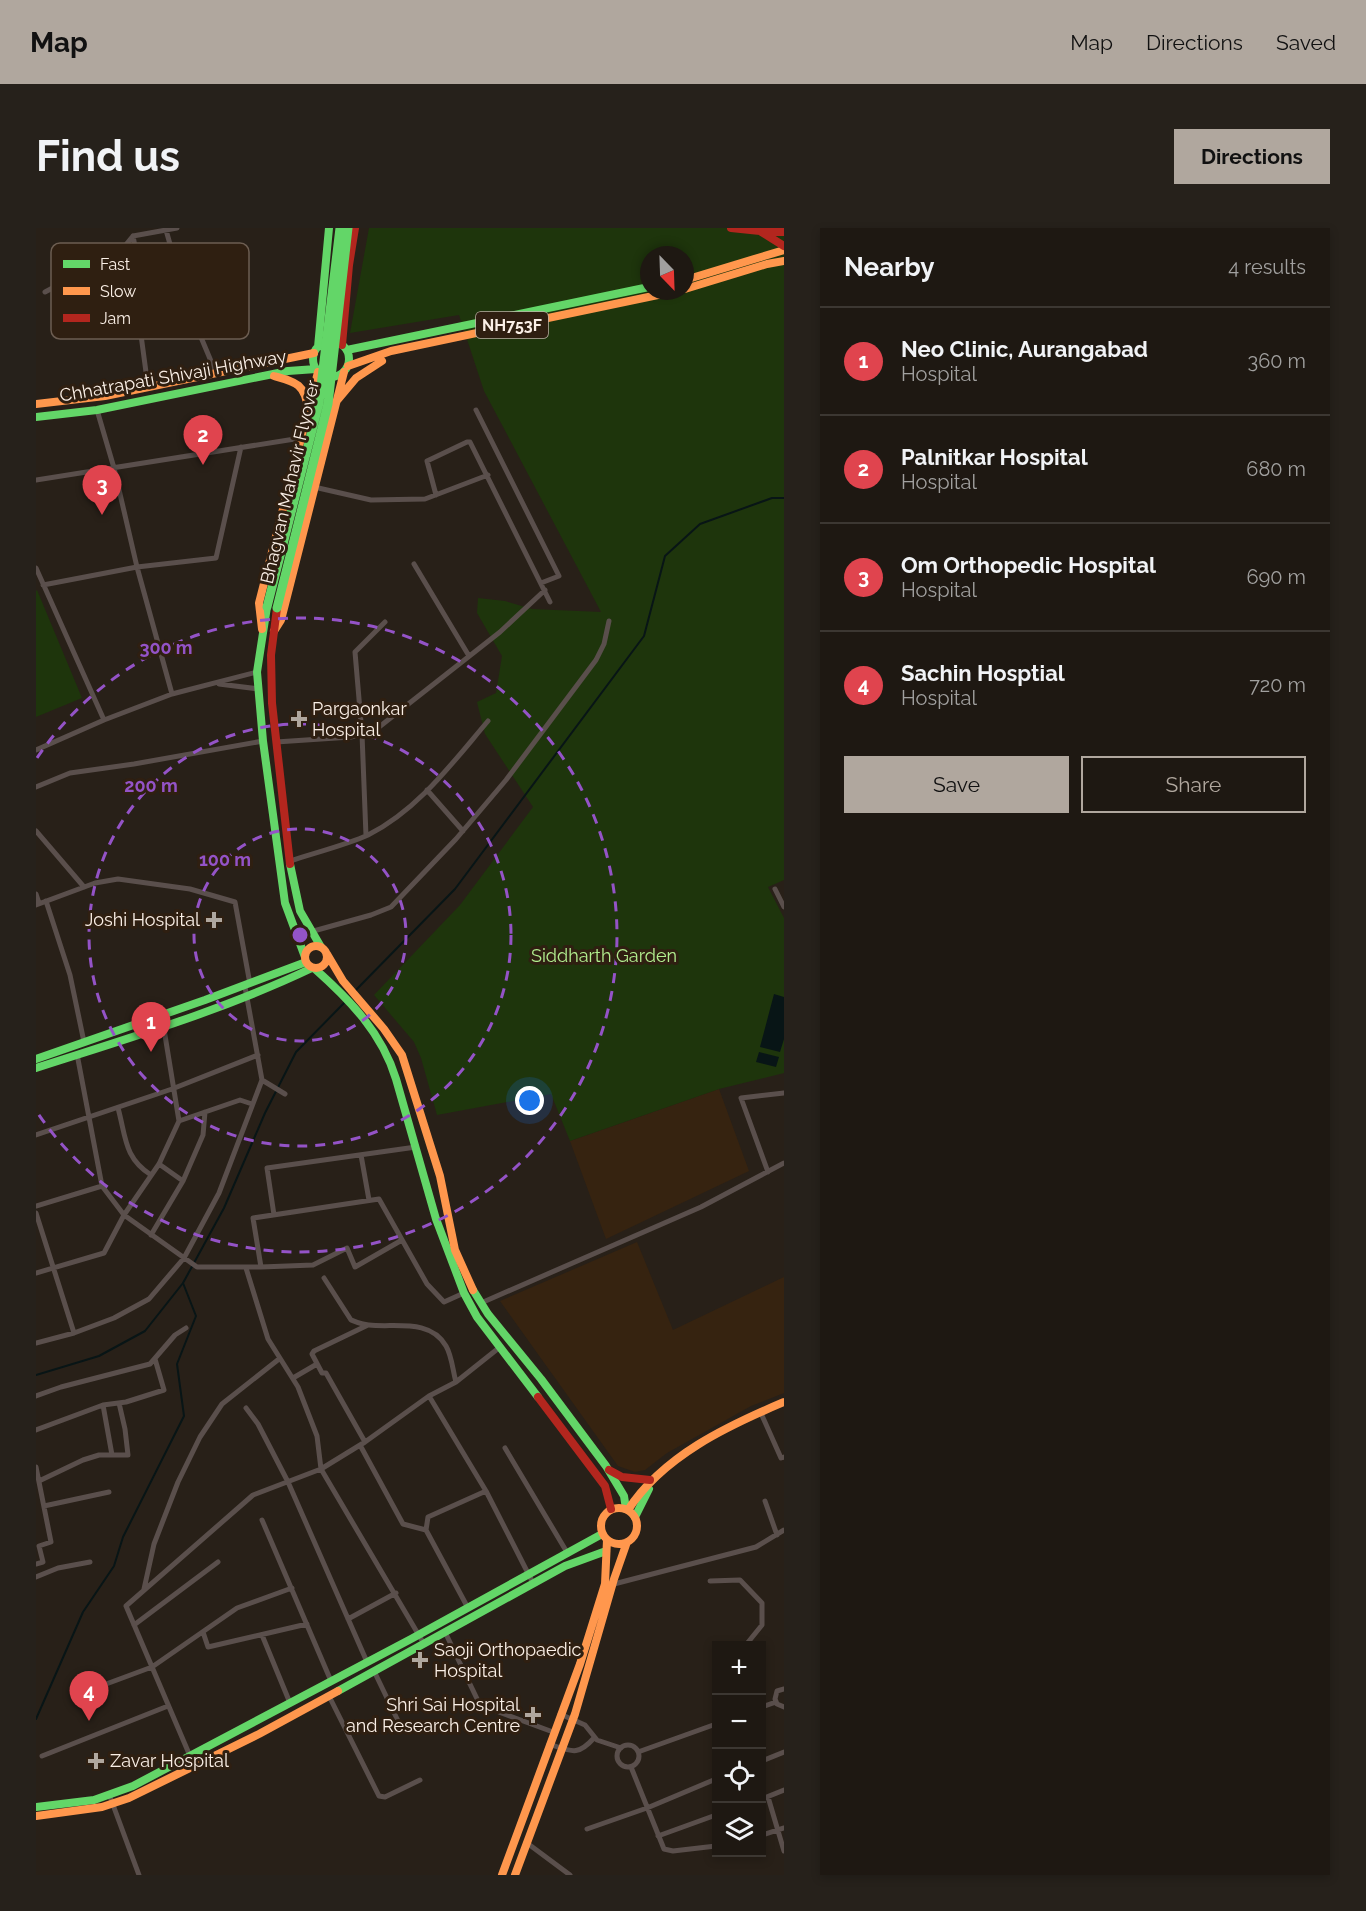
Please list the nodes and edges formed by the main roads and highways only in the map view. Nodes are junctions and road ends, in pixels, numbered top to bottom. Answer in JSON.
{"nodes":[{"id":1,"x":329,"y":228,"type":"edge"},
{"id":2,"x":340,"y":228,"type":"edge"},
{"id":3,"x":348,"y":228,"type":"edge"},
{"id":4,"x":355,"y":228,"type":"edge"},
{"id":5,"x":732,"y":228,"type":"edge"},
{"id":6,"x":760,"y":231,"type":"junction"},
{"id":7,"x":784,"y":232,"type":"edge"},
{"id":8,"x":784,"y":248,"type":"edge"},
{"id":9,"x":784,"y":261,"type":"edge"},
{"id":10,"x":694,"y":278,"type":"edge"},
{"id":11,"x":694,"y":286,"type":"edge"},
{"id":12,"x":640,"y":289,"type":"edge"},
{"id":13,"x":640,"y":299,"type":"edge"},
{"id":14,"x":418,"y":345,"type":"junction"},
{"id":15,"x":345,"y":347,"type":"junction"},
{"id":16,"x":316,"y":350,"type":"junction"},
{"id":17,"x":346,"y":369,"type":"junction"},
{"id":18,"x":317,"y":371,"type":"junction"},
{"id":19,"x":270,"y":375,"type":"junction"},
{"id":20,"x":335,"y":403,"type":"junction"},
{"id":21,"x":36,"y":404,"type":"edge"},
{"id":22,"x":308,"y":409,"type":"junction"},
{"id":23,"x":36,"y":417,"type":"edge"},
{"id":24,"x":272,"y":608,"type":"junction"},
{"id":25,"x":266,"y":634,"type":"junction"},
{"id":26,"x":324,"y":950,"type":"junction"},
{"id":27,"x":309,"y":964,"type":"junction"},
{"id":28,"x":335,"y":979,"type":"junction"},
{"id":29,"x":359,"y":1006,"type":"junction"},
{"id":30,"x":162,"y":1022,"type":"junction"},
{"id":31,"x":36,"y":1059,"type":"edge"},
{"id":32,"x":36,"y":1068,"type":"edge"},
{"id":33,"x":784,"y":1402,"type":"edge"},
{"id":34,"x":609,"y":1470,"type":"junction"},
{"id":35,"x":660,"y":1472,"type":"junction"},
{"id":36,"x":650,"y":1480,"type":"junction"},
{"id":37,"x":611,"y":1509,"type":"junction"},
{"id":38,"x":630,"y":1512,"type":"junction"},
{"id":39,"x":605,"y":1537,"type":"junction"},
{"id":40,"x":627,"y":1542,"type":"junction"},
{"id":41,"x":606,"y":1551,"type":"junction"},
{"id":42,"x":531,"y":1579,"type":"junction"},
{"id":43,"x":111,"y":1799,"type":"junction"},
{"id":44,"x":36,"y":1807,"type":"edge"},
{"id":45,"x":36,"y":1816,"type":"edge"},
{"id":46,"x":502,"y":1875,"type":"edge"},
{"id":47,"x":515,"y":1875,"type":"edge"}],
"edges":[{"from":1,"to":16,"type":"main road"},
{"from":2,"to":24,"type":"main road","name":"Bhagvan Mahavir Flyover","bridge":true},
{"from":3,"to":24,"type":"main road","name":"Bhagvan Mahavir Flyover","bridge":true},
{"from":4,"to":15,"type":"main road"},
{"from":5,"to":6,"type":"main road"},
{"from":6,"to":7,"type":"main road"},
{"from":6,"to":8,"type":"main road"},
{"from":8,"to":10,"type":"main road"},
{"from":9,"to":11,"type":"main road"},
{"from":12,"to":15,"type":"main road","number":"NH753F"},
{"from":13,"to":14,"type":"main road","number":"NH753F"},
{"from":14,"to":17,"type":"main road","number":"NH753F"},
{"from":14,"to":20,"type":"main road"},
{"from":15,"to":16,"type":"main road","number":"NH753F"},
{"from":15,"to":17,"type":"main road"},
{"from":16,"to":18,"type":"main road"},
{"from":16,"to":21,"type":"main road","name":"Chhatrapati Shivaji Highway","number":"NH753F"},
{"from":17,"to":18,"type":"main road","number":"NH753F"},
{"from":17,"to":20,"type":"main road"},
{"from":18,"to":19,"type":"main road","name":"Chhatrapati Shivaji Highway","number":"NH753F"},
{"from":18,"to":22,"type":"main road"},
{"from":19,"to":22,"type":"main road"},
{"from":19,"to":23,"type":"main road","name":"Chhatrapati Shivaji Highway","number":"NH753F"},
{"from":20,"to":25,"type":"main road"},
{"from":22,"to":25,"type":"main road"},
{"from":24,"to":25,"type":"main road","name":"Bhagvan Mahavir Flyover"},
{"from":25,"to":26,"type":"main road"},
{"from":25,"to":27,"type":"main road"},
{"from":26,"to":27,"type":"main road"},
{"from":26,"to":27,"type":"main road"},
{"from":26,"to":28,"type":"main road"},
{"from":27,"to":28,"type":"main road"},
{"from":27,"to":30,"type":"main road"},
{"from":28,"to":29,"type":"main road"},
{"from":29,"to":34,"type":"main road"},
{"from":29,"to":37,"type":"main road"},
{"from":30,"to":31,"type":"main road"},
{"from":30,"to":32,"type":"main road"},
{"from":33,"to":35,"type":"main road"},
{"from":34,"to":36,"type":"main road"},
{"from":34,"to":38,"type":"main road"},
{"from":35,"to":36,"type":"main road"},
{"from":35,"to":38,"type":"main road"},
{"from":36,"to":38,"type":"main road"},
{"from":37,"to":38,"type":"main road"},
{"from":37,"to":39,"type":"main road"},
{"from":38,"to":40,"type":"main road"},
{"from":39,"to":40,"type":"main road"},
{"from":39,"to":41,"type":"main road"},
{"from":39,"to":42,"type":"main road"},
{"from":40,"to":47,"type":"main road"},
{"from":41,"to":42,"type":"main road"},
{"from":41,"to":46,"type":"main road"},
{"from":42,"to":43,"type":"main road"},
{"from":42,"to":43,"type":"main road"},
{"from":43,"to":44,"type":"main road"},
{"from":43,"to":45,"type":"main road"}]}
